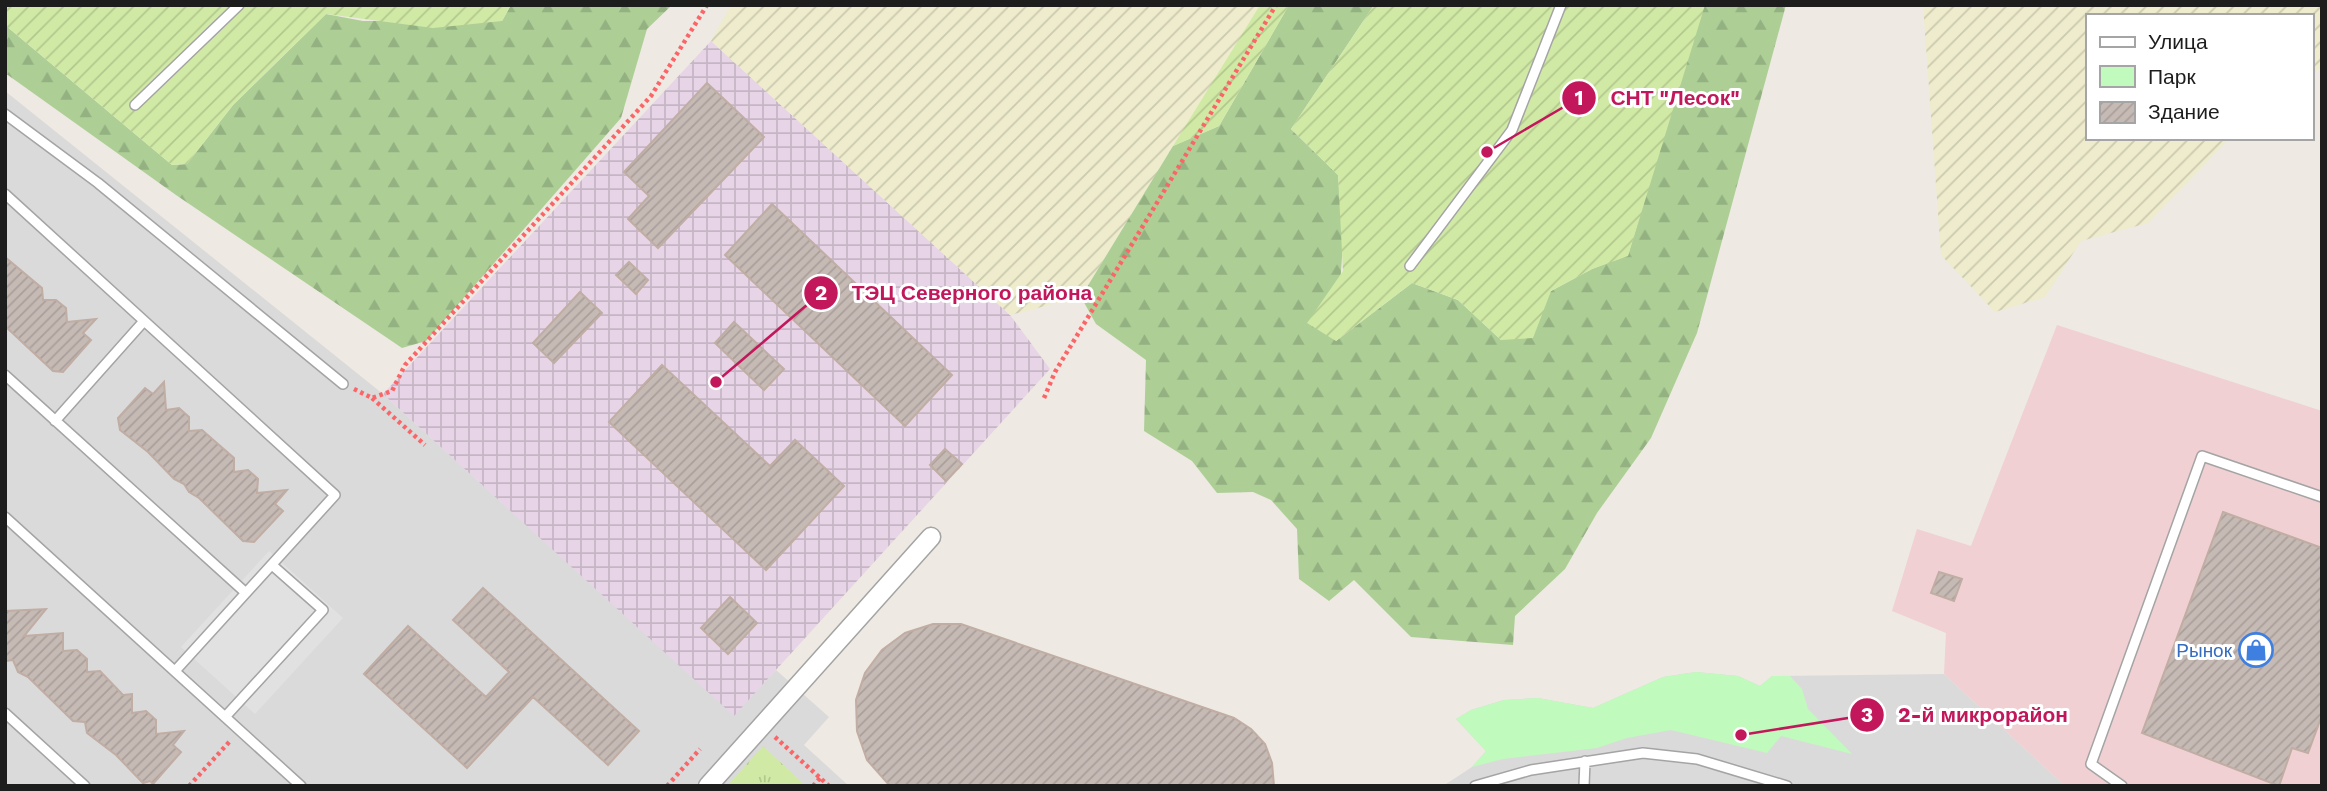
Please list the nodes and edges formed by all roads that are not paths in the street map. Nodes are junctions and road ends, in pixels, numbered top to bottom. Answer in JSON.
{"nodes":[{"id":1,"x":239,"y":5,"type":"edge"},
{"id":2,"x":1561,"y":5,"type":"edge"},
{"id":3,"x":135,"y":105,"type":"dead end"},
{"id":4,"x":5,"y":114,"type":"edge"},
{"id":5,"x":5,"y":194,"type":"edge"},
{"id":6,"x":1410,"y":265,"type":"dead end"},
{"id":7,"x":144,"y":321,"type":"junction"},
{"id":8,"x":5,"y":375,"type":"edge"},
{"id":9,"x":343,"y":384,"type":"road end"},
{"id":10,"x":55,"y":421,"type":"junction"},
{"id":11,"x":2322,"y":497,"type":"edge"},
{"id":12,"x":5,"y":517,"type":"edge"},
{"id":13,"x":931,"y":537,"type":"dead end"},
{"id":14,"x":272,"y":565,"type":"junction"},
{"id":15,"x":246,"y":593,"type":"junction"},
{"id":16,"x":175,"y":671,"type":"junction"},
{"id":17,"x":5,"y":713,"type":"edge"},
{"id":18,"x":226,"y":717,"type":"junction"},
{"id":19,"x":1585,"y":761,"type":"junction"},
{"id":20,"x":85,"y":786,"type":"edge"},
{"id":21,"x":301,"y":786,"type":"edge"},
{"id":22,"x":708,"y":786,"type":"edge"},
{"id":23,"x":1475,"y":786,"type":"edge"},
{"id":24,"x":1584,"y":786,"type":"edge"},
{"id":25,"x":1787,"y":786,"type":"edge"},
{"id":26,"x":2122,"y":786,"type":"edge"}],
"edges":[{"from":1,"to":3,"type":"lane"},
{"from":2,"to":6,"type":"lane"},
{"from":4,"to":9,"type":"lane"},
{"from":5,"to":7,"type":"lane"},
{"from":7,"to":10,"type":"lane"},
{"from":7,"to":14,"type":"lane"},
{"from":8,"to":10,"type":"lane"},
{"from":10,"to":15,"type":"lane"},
{"from":11,"to":26,"type":"lane"},
{"from":12,"to":16,"type":"lane"},
{"from":13,"to":22,"type":"street"},
{"from":14,"to":15,"type":"lane"},
{"from":14,"to":18,"type":"lane"},
{"from":15,"to":16,"type":"lane"},
{"from":16,"to":18,"type":"lane"},
{"from":17,"to":20,"type":"lane"},
{"from":18,"to":21,"type":"lane"},
{"from":19,"to":23,"type":"lane"},
{"from":19,"to":24,"type":"lane"},
{"from":19,"to":25,"type":"lane"}]}
